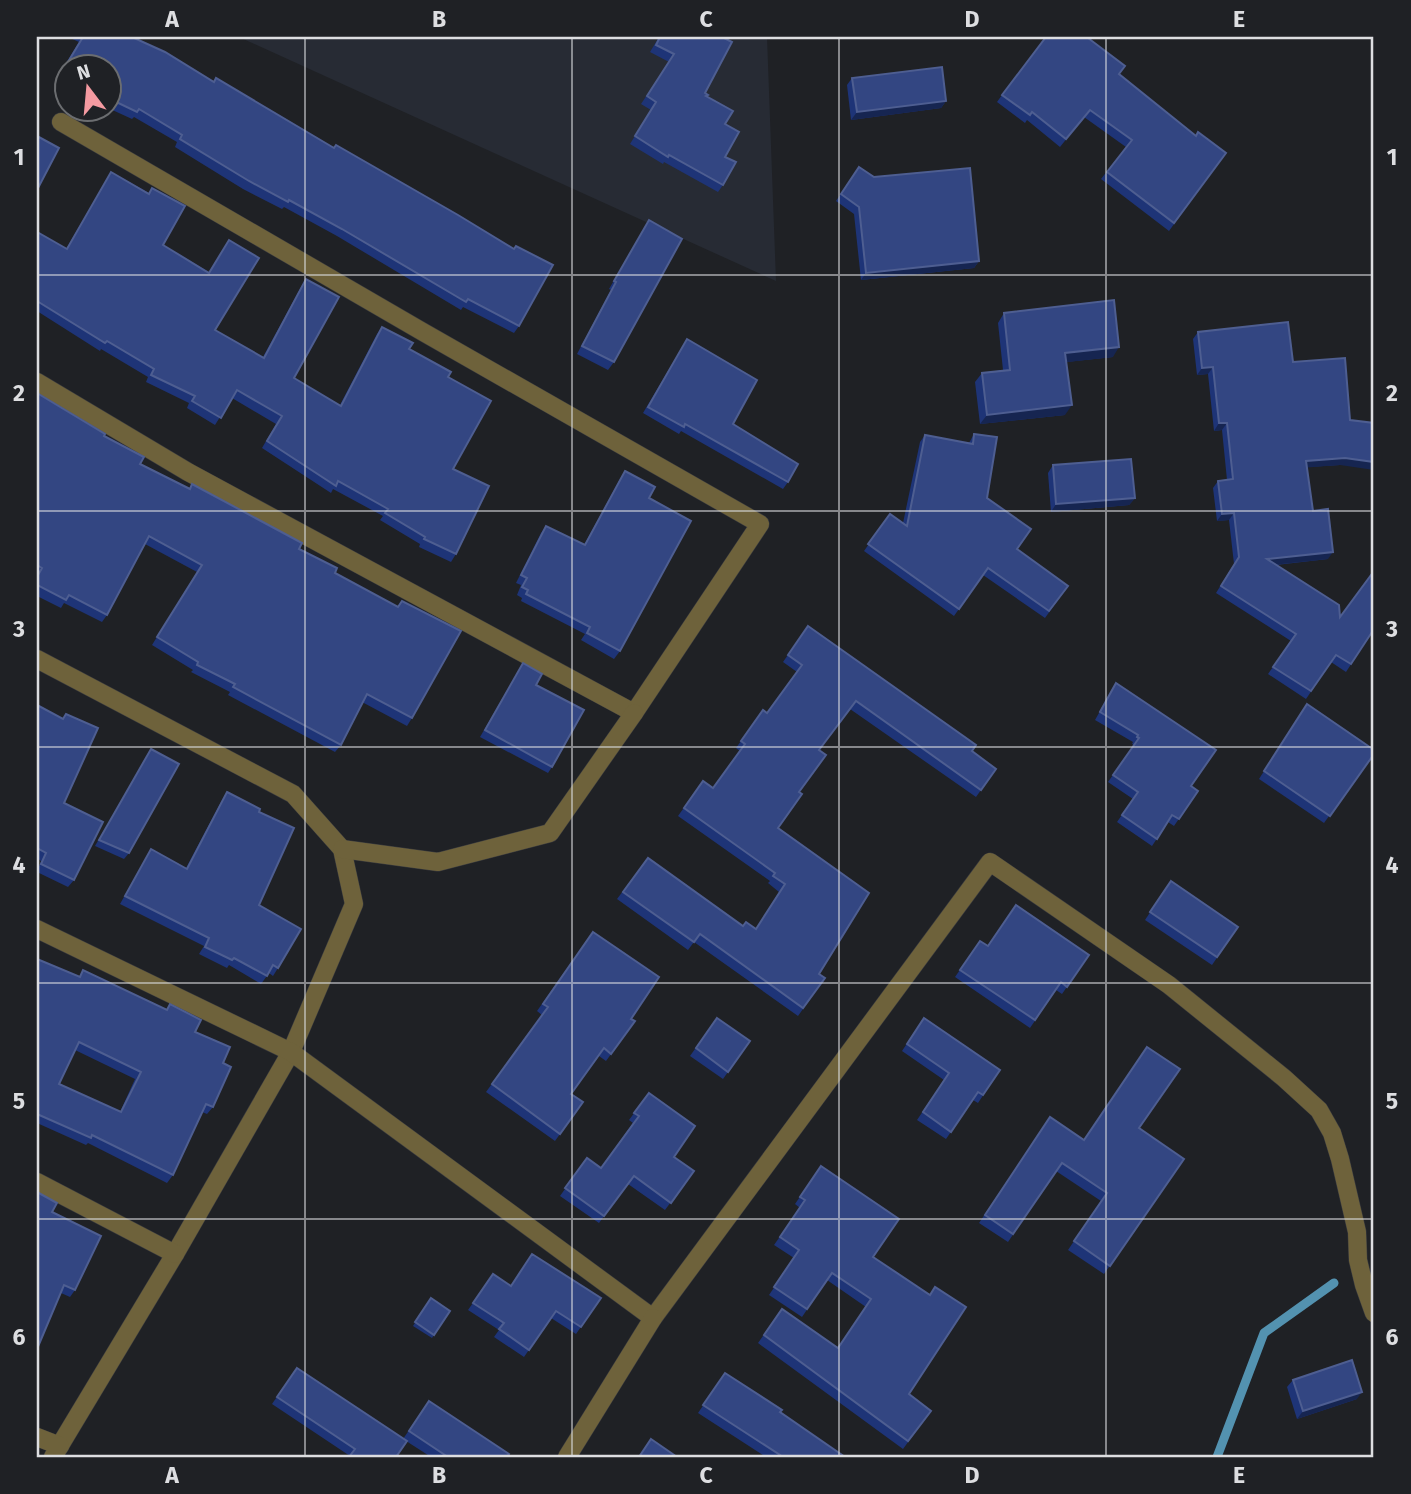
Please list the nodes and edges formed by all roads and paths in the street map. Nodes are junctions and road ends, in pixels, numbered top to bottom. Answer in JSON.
{"nodes":[{"id":1,"x":61,"y":122,"type":"dead end"},
{"id":2,"x":37,"y":382,"type":"edge"},
{"id":3,"x":37,"y":659,"type":"edge"},
{"id":4,"x":634,"y":713,"type":"junction"},
{"id":5,"x":342,"y":849,"type":"junction"},
{"id":6,"x":37,"y":929,"type":"edge"},
{"id":7,"x":291,"y":1052,"type":"junction"},
{"id":8,"x":37,"y":1182,"type":"edge"},
{"id":9,"x":175,"y":1254,"type":"junction"},
{"id":10,"x":1374,"y":1313,"type":"edge"},
{"id":11,"x":653,"y":1318,"type":"junction"},
{"id":12,"x":37,"y":1437,"type":"edge"},
{"id":13,"x":56,"y":1452,"type":"edge"},
{"id":14,"x":567,"y":1457,"type":"edge"}],
"edges":[{"from":1,"to":4,"type":"street"},
{"from":2,"to":4,"type":"street"},
{"from":3,"to":5,"type":"street"},
{"from":4,"to":5,"type":"street"},
{"from":5,"to":7,"type":"street"},
{"from":6,"to":7,"type":"street"},
{"from":7,"to":9,"type":"street"},
{"from":7,"to":11,"type":"street"},
{"from":8,"to":9,"type":"street"},
{"from":9,"to":13,"type":"street"},
{"from":10,"to":11,"type":"street"},
{"from":11,"to":14,"type":"street"},
{"from":12,"to":13,"type":"street"}]}
